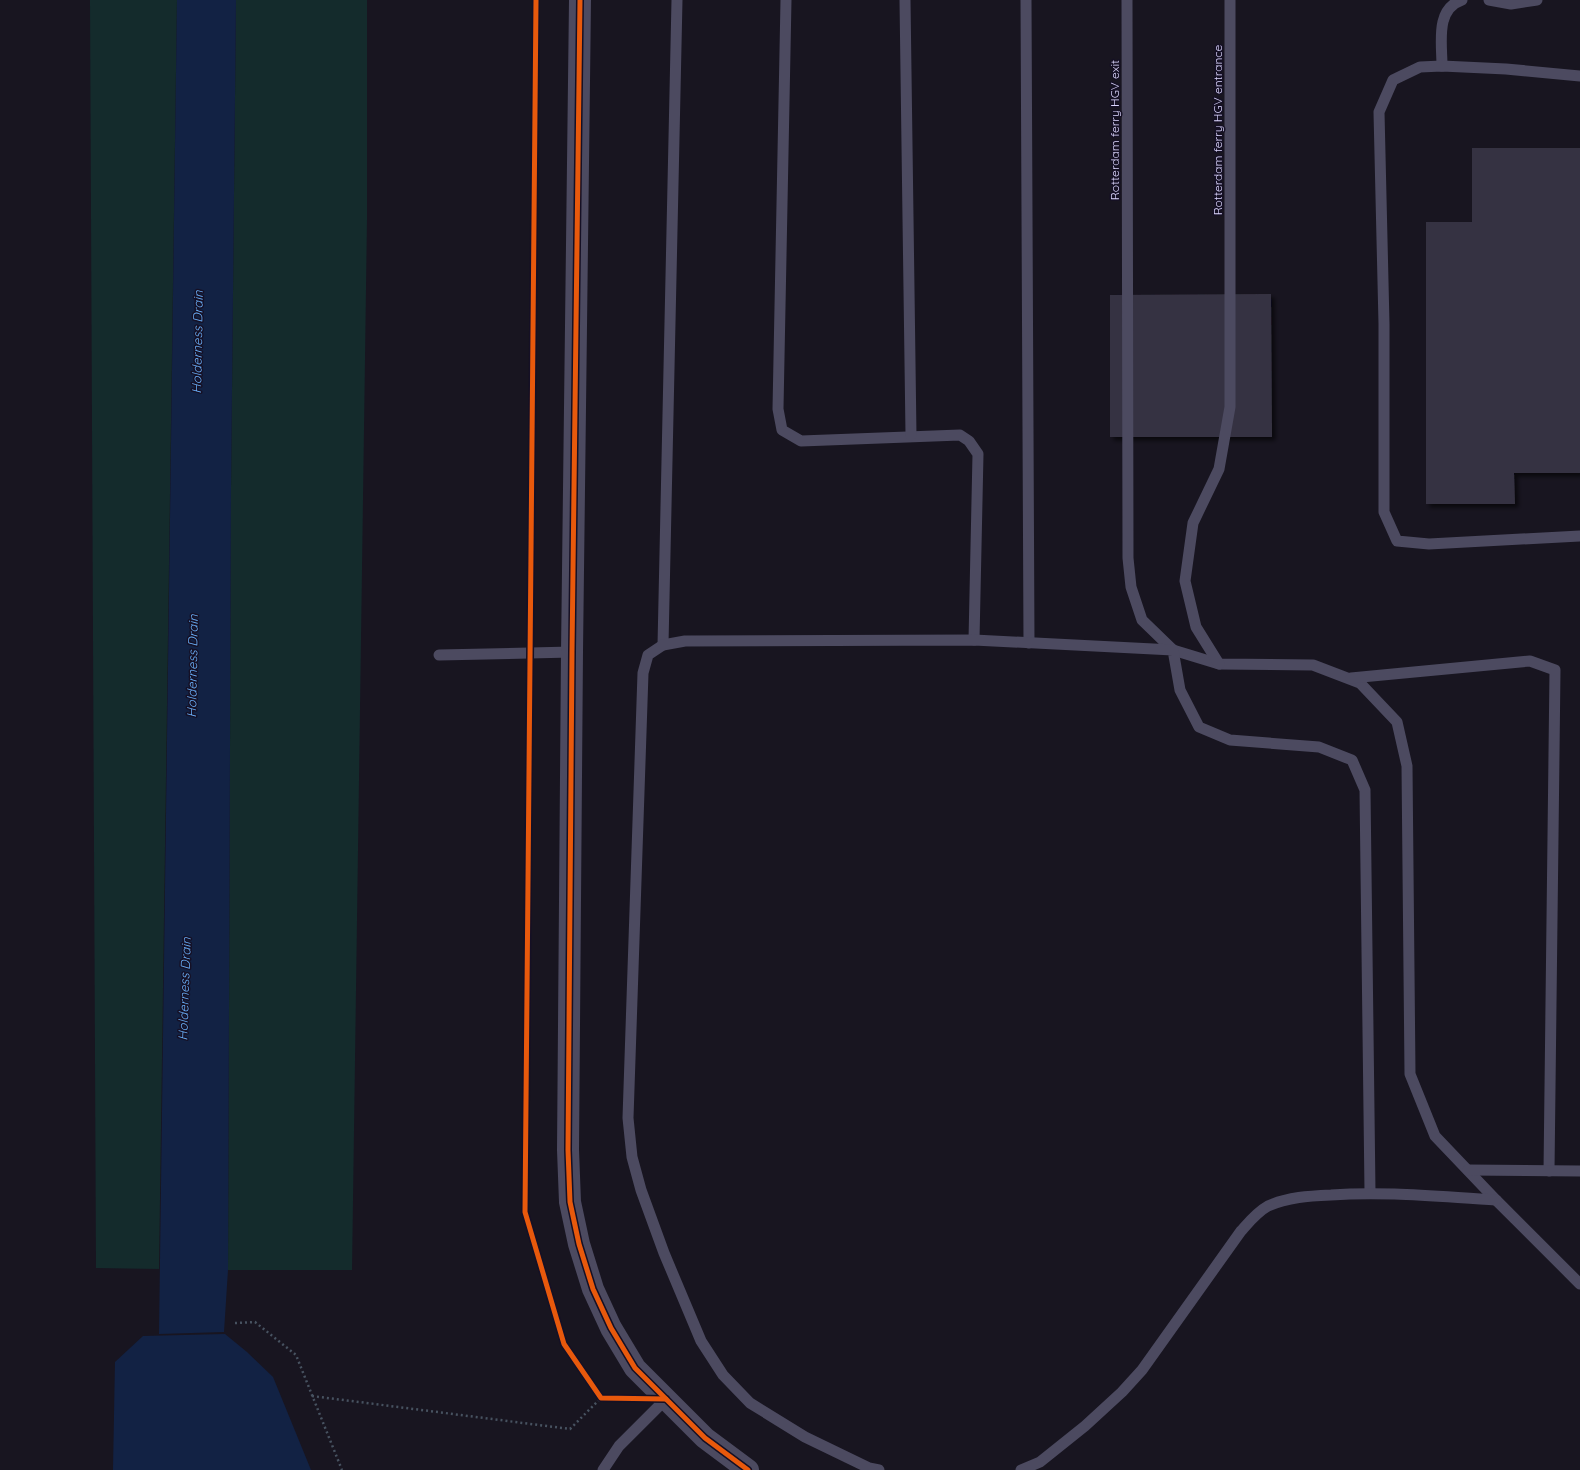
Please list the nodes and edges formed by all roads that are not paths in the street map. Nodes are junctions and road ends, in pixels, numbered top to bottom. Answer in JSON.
{"nodes":[{"id":1,"x":580,"y":0,"type":"edge"},
{"id":2,"x":677,"y":0,"type":"edge"},
{"id":3,"x":786,"y":0,"type":"edge"},
{"id":4,"x":905,"y":0,"type":"edge"},
{"id":5,"x":1026,"y":0,"type":"edge"},
{"id":6,"x":1127,"y":0,"type":"edge"},
{"id":7,"x":1230,"y":0,"type":"edge"},
{"id":8,"x":1462,"y":0,"type":"edge"},
{"id":9,"x":1489,"y":0,"type":"edge"},
{"id":10,"x":1537,"y":0,"type":"edge"},
{"id":11,"x":1442,"y":66,"type":"junction"},
{"id":12,"x":1580,"y":76,"type":"edge"},
{"id":13,"x":911,"y":435,"type":"junction"},
{"id":14,"x":1580,"y":536,"type":"edge"},
{"id":15,"x":974,"y":640,"type":"junction"},
{"id":16,"x":1029,"y":643,"type":"junction"},
{"id":17,"x":663,"y":645,"type":"junction"},
{"id":18,"x":1173,"y":650,"type":"junction"},
{"id":19,"x":572,"y":652,"type":"junction"},
{"id":20,"x":439,"y":655,"type":"dead end"},
{"id":21,"x":1219,"y":664,"type":"junction"},
{"id":22,"x":1348,"y":678,"type":"junction"},
{"id":23,"x":1468,"y":1170,"type":"junction"},
{"id":24,"x":1549,"y":1171,"type":"junction"},
{"id":25,"x":1580,"y":1171,"type":"edge"},
{"id":26,"x":1370,"y":1192,"type":"junction"},
{"id":27,"x":1496,"y":1200,"type":"junction"},
{"id":28,"x":1580,"y":1284,"type":"edge"},
{"id":29,"x":666,"y":1400,"type":"junction"},
{"id":30,"x":603,"y":1470,"type":"edge"},
{"id":31,"x":748,"y":1470,"type":"edge"},
{"id":32,"x":879,"y":1470,"type":"edge"},
{"id":33,"x":1021,"y":1470,"type":"edge"}],
"edges":[{"from":1,"to":19,"type":"street"},
{"from":2,"to":17,"type":"lane"},
{"from":3,"to":13,"type":"lane"},
{"from":4,"to":13,"type":"lane"},
{"from":5,"to":16,"type":"lane"},
{"from":6,"to":18,"type":"lane","name":"Rotterdam ferry HGV exit"},
{"from":7,"to":21,"type":"lane","name":"Rotterdam ferry HGV entrance"},
{"from":8,"to":11,"type":"lane"},
{"from":9,"to":10,"type":"lane"},
{"from":11,"to":12,"type":"lane"},
{"from":11,"to":14,"type":"lane"},
{"from":13,"to":15,"type":"lane"},
{"from":15,"to":16,"type":"lane"},
{"from":15,"to":17,"type":"lane"},
{"from":16,"to":18,"type":"lane"},
{"from":17,"to":32,"type":"lane"},
{"from":18,"to":21,"type":"lane"},
{"from":18,"to":26,"type":"lane"},
{"from":19,"to":20,"type":"lane"},
{"from":19,"to":29,"type":"street"},
{"from":21,"to":22,"type":"lane"},
{"from":22,"to":23,"type":"lane"},
{"from":22,"to":24,"type":"lane"},
{"from":23,"to":24,"type":"lane"},
{"from":23,"to":27,"type":"lane"},
{"from":24,"to":25,"type":"lane"},
{"from":26,"to":27,"type":"lane"},
{"from":26,"to":33,"type":"lane"},
{"from":27,"to":28,"type":"lane"},
{"from":29,"to":30,"type":"lane"},
{"from":29,"to":31,"type":"street"}]}
